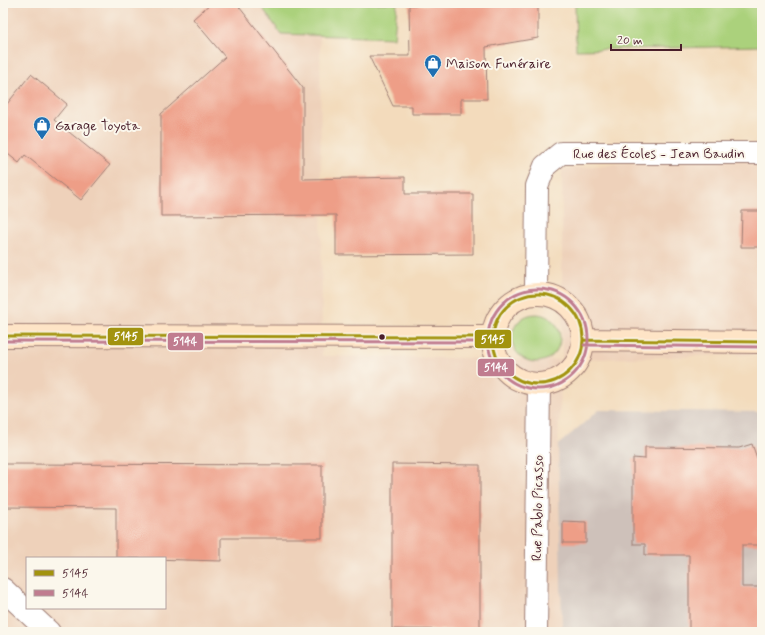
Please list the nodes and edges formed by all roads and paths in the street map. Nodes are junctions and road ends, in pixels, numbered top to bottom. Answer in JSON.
{"nodes":[{"id":1,"x":762,"y":153,"type":"edge"},
{"id":2,"x":536,"y":293,"type":"junction"},
{"id":3,"x":3,"y":336,"type":"edge"},
{"id":4,"x":493,"y":337,"type":"junction"},
{"id":5,"x":584,"y":340,"type":"junction"},
{"id":6,"x":762,"y":342,"type":"edge"},
{"id":7,"x":539,"y":384,"type":"junction"},
{"id":8,"x":3,"y":589,"type":"edge"},
{"id":9,"x":49,"y":632,"type":"edge"},
{"id":10,"x":536,"y":632,"type":"edge"}],
"edges":[{"from":1,"to":2,"type":"street","name":"Rue des Écoles - Jean Baudin"},
{"from":2,"to":4,"type":"main road"},
{"from":2,"to":5,"type":"main road"},
{"from":3,"to":4,"type":"main road"},
{"from":4,"to":7,"type":"main road"},
{"from":5,"to":6,"type":"main road"},
{"from":5,"to":7,"type":"main road"},
{"from":7,"to":10,"type":"street","name":"Rue Pablo Picasso"},
{"from":8,"to":9,"type":"street"}]}
